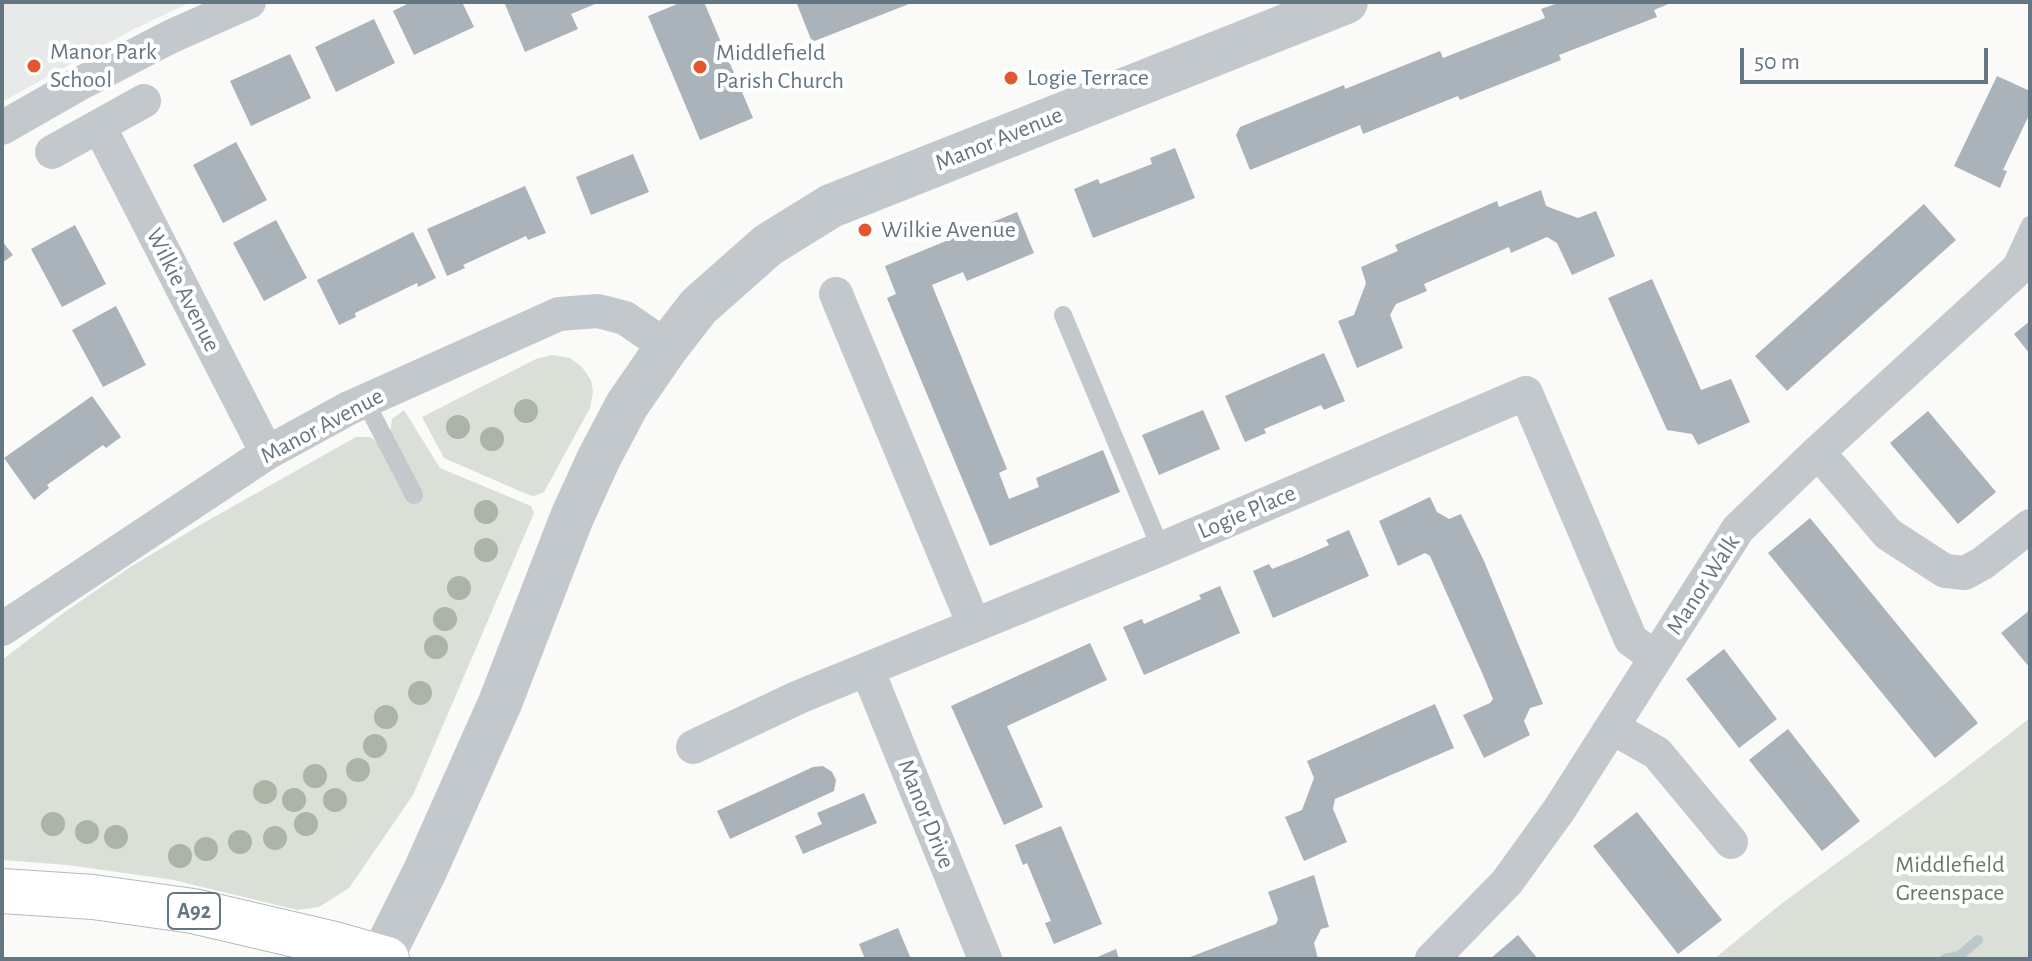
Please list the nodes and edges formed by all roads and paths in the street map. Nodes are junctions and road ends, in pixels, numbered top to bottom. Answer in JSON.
{"nodes":[{"id":1,"x":249,"y":2,"type":"edge"},
{"id":2,"x":1346,"y":2,"type":"edge"},
{"id":3,"x":144,"y":101,"type":"dead end"},
{"id":4,"x":99,"y":126,"type":"junction"},
{"id":5,"x":2,"y":128,"type":"edge"},
{"id":6,"x":52,"y":152,"type":"dead end"},
{"id":7,"x":2030,"y":225,"type":"edge"},
{"id":8,"x":2030,"y":258,"type":"edge"},
{"id":9,"x":2002,"y":284,"type":"junction"},
{"id":10,"x":836,"y":294,"type":"dead end"},
{"id":11,"x":1063,"y":315,"type":"dead end"},
{"id":12,"x":667,"y":347,"type":"junction"},
{"id":13,"x":365,"y":401,"type":"junction"},
{"id":14,"x":1818,"y":452,"type":"junction"},
{"id":15,"x":267,"y":453,"type":"junction"},
{"id":16,"x":414,"y":495,"type":"dead end"},
{"id":17,"x":2030,"y":526,"type":"edge"},
{"id":18,"x":1161,"y":549,"type":"junction"},
{"id":19,"x":974,"y":625,"type":"junction"},
{"id":20,"x":2,"y":629,"type":"edge"},
{"id":21,"x":1655,"y":657,"type":"junction"},
{"id":22,"x":867,"y":669,"type":"junction"},
{"id":23,"x":1613,"y":728,"type":"junction"},
{"id":24,"x":693,"y":747,"type":"dead end"},
{"id":25,"x":1731,"y":842,"type":"dead end"},
{"id":26,"x":2,"y":891,"type":"edge"},
{"id":27,"x":384,"y":958,"type":"edge"},
{"id":28,"x":985,"y":959,"type":"edge"},
{"id":29,"x":1432,"y":959,"type":"edge"}],
"edges":[{"from":1,"to":5,"type":"street"},
{"from":2,"to":12,"type":"street","name":"Manor Avenue"},
{"from":3,"to":4,"type":"street"},
{"from":4,"to":6,"type":"street"},
{"from":4,"to":15,"type":"street","name":"Wilkie Avenue"},
{"from":7,"to":9,"type":"lane"},
{"from":8,"to":9,"type":"street","name":"Manor Walk"},
{"from":9,"to":14,"type":"street","name":"Manor Walk"},
{"from":10,"to":19,"type":"street"},
{"from":11,"to":18,"type":"lane"},
{"from":12,"to":13,"type":"street","name":"Manor Avenue"},
{"from":12,"to":27,"type":"street","name":"Manor Avenue"},
{"from":13,"to":15,"type":"street","name":"Manor Avenue"},
{"from":13,"to":16,"type":"lane"},
{"from":14,"to":17,"type":"street"},
{"from":14,"to":21,"type":"street","name":"Manor Walk"},
{"from":15,"to":20,"type":"street","name":"Manor Avenue"},
{"from":18,"to":19,"type":"street","name":"Logie Place"},
{"from":18,"to":21,"type":"street","name":"Logie Place"},
{"from":19,"to":22,"type":"street","name":"Logie Place"},
{"from":21,"to":23,"type":"street","name":"Manor Walk"},
{"from":22,"to":24,"type":"street","name":"Logie Place"},
{"from":22,"to":28,"type":"street","name":"Manor Drive"},
{"from":23,"to":25,"type":"street"},
{"from":23,"to":29,"type":"street","name":"Manor Walk"},
{"from":26,"to":27,"type":"main road","number":"A92"}]}
